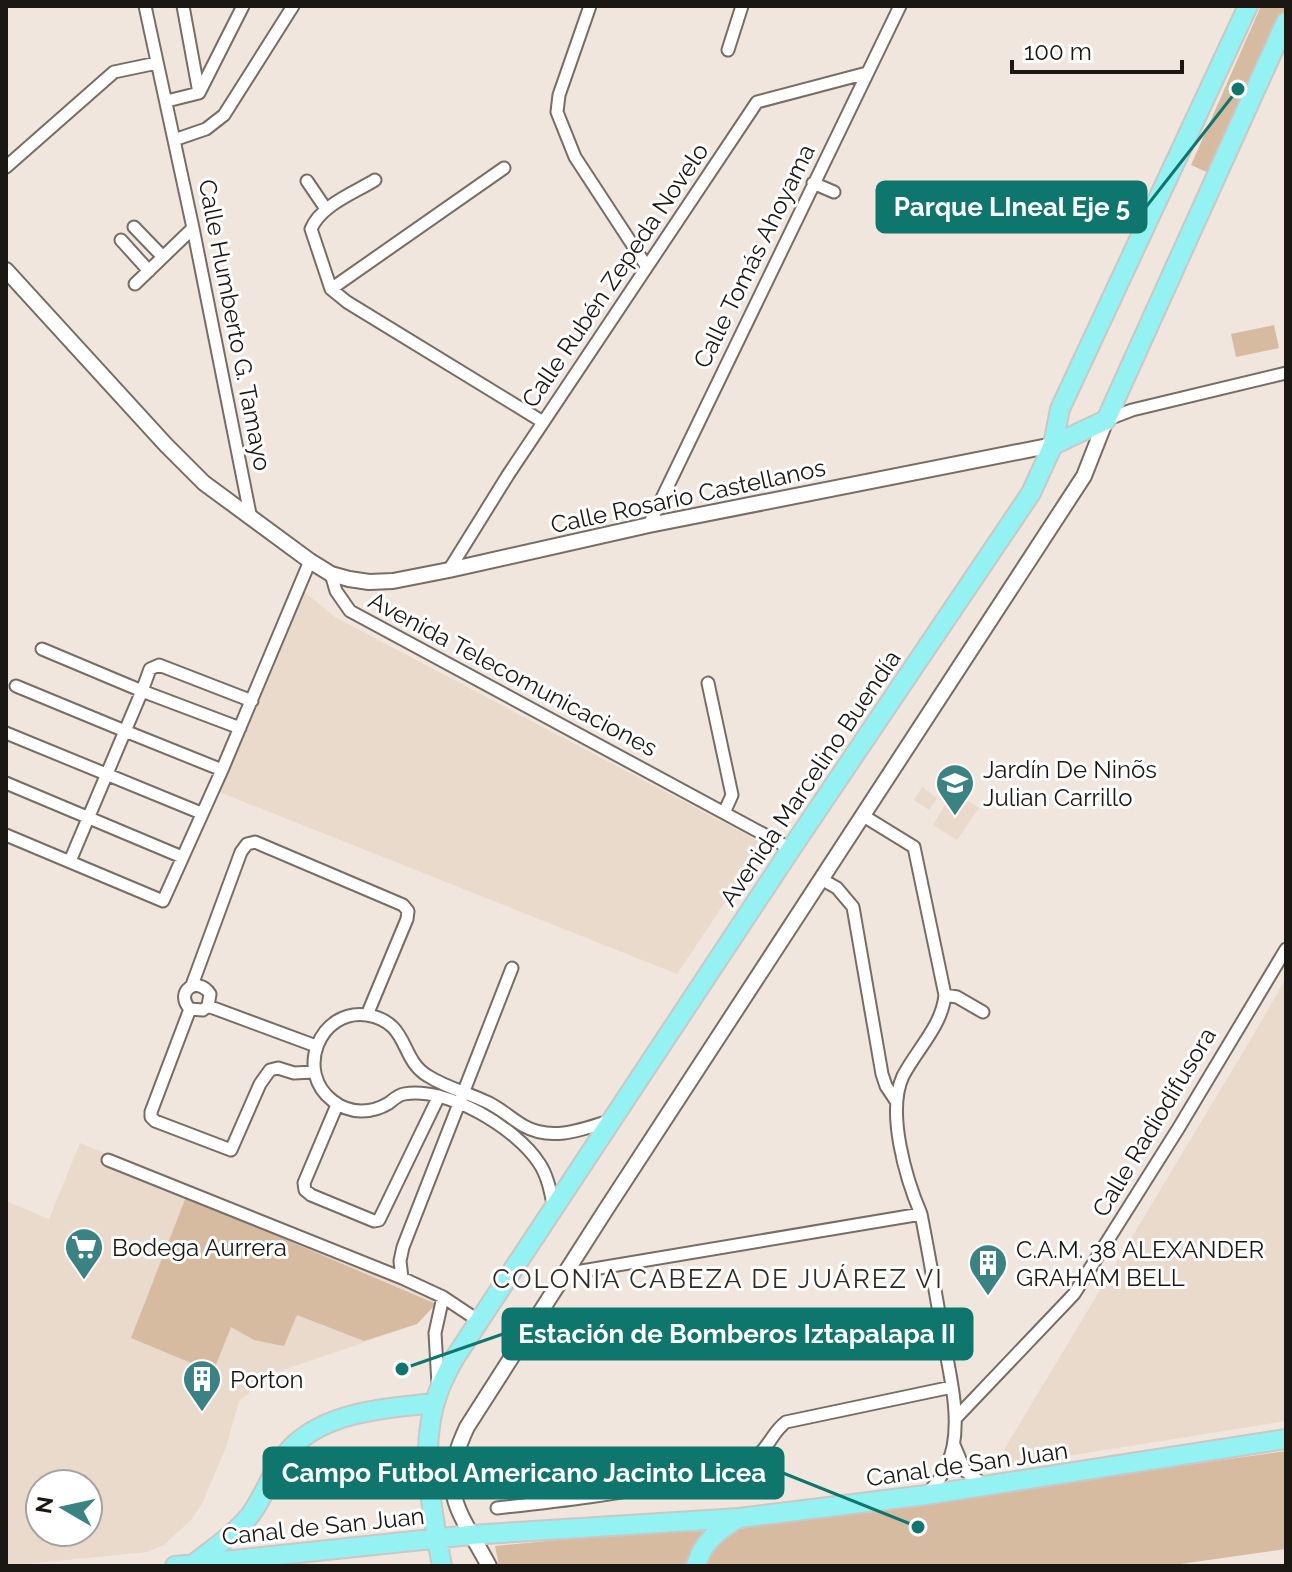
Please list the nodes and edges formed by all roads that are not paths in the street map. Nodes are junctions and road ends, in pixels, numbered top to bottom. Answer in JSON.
{"nodes":[{"id":1,"x":145,"y":6,"type":"edge"},
{"id":2,"x":183,"y":6,"type":"edge"},
{"id":3,"x":243,"y":6,"type":"edge"},
{"id":4,"x":293,"y":6,"type":"edge"},
{"id":5,"x":590,"y":6,"type":"edge"},
{"id":6,"x":742,"y":6,"type":"edge"},
{"id":7,"x":900,"y":6,"type":"edge"},
{"id":8,"x":1248,"y":6,"type":"edge"},
{"id":9,"x":1286,"y":22,"type":"edge"},
{"id":10,"x":728,"y":50,"type":"dead end"},
{"id":11,"x":157,"y":63,"type":"junction"},
{"id":12,"x":867,"y":73,"type":"junction"},
{"id":13,"x":199,"y":93,"type":"junction"},
{"id":14,"x":167,"y":101,"type":"junction"},
{"id":15,"x":174,"y":140,"type":"junction"},
{"id":16,"x":6,"y":167,"type":"edge"},
{"id":17,"x":504,"y":168,"type":"dead end"},
{"id":18,"x":375,"y":180,"type":"dead end"},
{"id":19,"x":307,"y":181,"type":"dead end"},
{"id":20,"x":813,"y":183,"type":"junction"},
{"id":21,"x":834,"y":192,"type":"dead end"},
{"id":22,"x":326,"y":209,"type":"junction"},
{"id":23,"x":134,"y":227,"type":"dead end"},
{"id":24,"x":193,"y":228,"type":"junction"},
{"id":25,"x":121,"y":240,"type":"dead end"},
{"id":26,"x":163,"y":257,"type":"junction"},
{"id":27,"x":647,"y":267,"type":"junction"},
{"id":28,"x":6,"y":270,"type":"edge"},
{"id":29,"x":149,"y":271,"type":"junction"},
{"id":30,"x":135,"y":284,"type":"dead end"},
{"id":31,"x":331,"y":289,"type":"junction"},
{"id":32,"x":1286,"y":373,"type":"edge"},
{"id":33,"x":1106,"y":420,"type":"junction"},
{"id":34,"x":543,"y":422,"type":"junction"},
{"id":35,"x":1053,"y":445,"type":"junction"},
{"id":36,"x":252,"y":520,"type":"junction"},
{"id":37,"x":649,"y":525,"type":"junction"},
{"id":38,"x":310,"y":561,"type":"junction"},
{"id":39,"x":449,"y":570,"type":"junction"},
{"id":40,"x":331,"y":574,"type":"junction"},
{"id":41,"x":42,"y":649,"type":"dead end"},
{"id":42,"x":708,"y":683,"type":"dead end"},
{"id":43,"x":16,"y":686,"type":"dead end"},
{"id":44,"x":142,"y":691,"type":"junction"},
{"id":45,"x":252,"y":701,"type":"junction"},
{"id":46,"x":240,"y":728,"type":"junction"},
{"id":47,"x":125,"y":731,"type":"junction"},
{"id":48,"x":6,"y":733,"type":"edge"},
{"id":49,"x":222,"y":770,"type":"junction"},
{"id":50,"x":107,"y":774,"type":"junction"},
{"id":51,"x":6,"y":783,"type":"edge"},
{"id":52,"x":201,"y":813,"type":"junction"},
{"id":53,"x":724,"y":813,"type":"junction"},
{"id":54,"x":862,"y":815,"type":"junction"},
{"id":55,"x":89,"y":817,"type":"junction"},
{"id":56,"x":6,"y":835,"type":"edge"},
{"id":57,"x":791,"y":849,"type":"junction"},
{"id":58,"x":182,"y":857,"type":"junction"},
{"id":59,"x":70,"y":861,"type":"junction"},
{"id":60,"x":823,"y":880,"type":"junction"},
{"id":61,"x":1286,"y":949,"type":"edge"},
{"id":62,"x":512,"y":968,"type":"dead end"},
{"id":63,"x":196,"y":985,"type":"junction"},
{"id":64,"x":945,"y":995,"type":"junction"},
{"id":65,"x":202,"y":1010,"type":"junction"},
{"id":66,"x":983,"y":1012,"type":"dead end"},
{"id":67,"x":367,"y":1015,"type":"junction"},
{"id":68,"x":316,"y":1046,"type":"junction"},
{"id":69,"x":314,"y":1072,"type":"junction"},
{"id":70,"x":439,"y":1096,"type":"junction"},
{"id":71,"x":461,"y":1099,"type":"junction"},
{"id":72,"x":896,"y":1101,"type":"junction"},
{"id":73,"x":337,"y":1105,"type":"junction"},
{"id":74,"x":613,"y":1120,"type":"junction"},
{"id":75,"x":108,"y":1160,"type":"dead end"},
{"id":76,"x":554,"y":1210,"type":"junction"},
{"id":77,"x":921,"y":1214,"type":"junction"},
{"id":78,"x":564,"y":1274,"type":"junction"},
{"id":79,"x":402,"y":1278,"type":"junction"},
{"id":80,"x":443,"y":1297,"type":"junction"},
{"id":81,"x":479,"y":1321,"type":"junction"},
{"id":82,"x":952,"y":1387,"type":"junction"},
{"id":83,"x":436,"y":1397,"type":"junction"},
{"id":84,"x":955,"y":1419,"type":"junction"},
{"id":85,"x":1286,"y":1439,"type":"edge"},
{"id":86,"x":953,"y":1444,"type":"junction"},
{"id":87,"x":986,"y":1487,"type":"junction"},
{"id":88,"x":926,"y":1495,"type":"junction"},
{"id":89,"x":497,"y":1508,"type":"dead end"},
{"id":90,"x":739,"y":1518,"type":"junction"},
{"id":91,"x":470,"y":1535,"type":"junction"},
{"id":92,"x":436,"y":1538,"type":"junction"},
{"id":93,"x":194,"y":1563,"type":"edge"},
{"id":94,"x":300,"y":1566,"type":"edge"},
{"id":95,"x":442,"y":1566,"type":"edge"},
{"id":96,"x":489,"y":1566,"type":"edge"},
{"id":97,"x":696,"y":1566,"type":"edge"}],
"edges":[{"from":1,"to":11,"type":"street","name":"Calle Humberto G. Tamayo"},
{"from":2,"to":13,"type":"street"},
{"from":3,"to":13,"type":"street"},
{"from":4,"to":15,"type":"street"},
{"from":5,"to":27,"type":"street"},
{"from":6,"to":10,"type":"street"},
{"from":7,"to":12,"type":"street","name":"Calle Tomás Ahoyama"},
{"from":8,"to":35,"type":"main road","name":"Avenida Marcelino Buendía"},
{"from":9,"to":33,"type":"main road"},
{"from":11,"to":14,"type":"street","name":"Calle Humberto G. Tamayo"},
{"from":11,"to":16,"type":"street"},
{"from":12,"to":20,"type":"street","name":"Calle Tomás Ahoyama"},
{"from":12,"to":27,"type":"street","name":"Calle Rubén Zepeda Novelo"},
{"from":13,"to":14,"type":"street"},
{"from":14,"to":15,"type":"street","name":"Calle Humberto G. Tamayo"},
{"from":15,"to":24,"type":"street","name":"Calle Humberto G. Tamayo"},
{"from":17,"to":31,"type":"street"},
{"from":18,"to":22,"type":"street"},
{"from":19,"to":22,"type":"street"},
{"from":20,"to":21,"type":"street"},
{"from":20,"to":37,"type":"street","name":"Calle Tomás Ahoyama"},
{"from":22,"to":31,"type":"street"},
{"from":23,"to":26,"type":"street"},
{"from":24,"to":26,"type":"street"},
{"from":24,"to":36,"type":"street","name":"Calle Humberto G. Tamayo"},
{"from":25,"to":29,"type":"street"},
{"from":26,"to":29,"type":"street"},
{"from":27,"to":34,"type":"street","name":"Calle Rubén Zepeda Novelo"},
{"from":28,"to":36,"type":"street"},
{"from":29,"to":30,"type":"street"},
{"from":31,"to":34,"type":"street"},
{"from":32,"to":33,"type":"street"},
{"from":33,"to":35,"type":"main road"},
{"from":33,"to":54,"type":"street"},
{"from":34,"to":39,"type":"street","name":"Calle Rubén Zepeda Novelo"},
{"from":35,"to":37,"type":"street","name":"Calle Rosario Castellanos"},
{"from":35,"to":57,"type":"main road","name":"Avenida Marcelino Buendía"},
{"from":36,"to":38,"type":"street"},
{"from":37,"to":39,"type":"street","name":"Calle Rosario Castellanos"},
{"from":38,"to":40,"type":"street"},
{"from":38,"to":45,"type":"street"},
{"from":39,"to":40,"type":"street","name":"Calle Rosario Castellanos"},
{"from":40,"to":53,"type":"street","name":"Avenida Telecomunicaciones"},
{"from":41,"to":44,"type":"street"},
{"from":42,"to":53,"type":"street"},
{"from":43,"to":47,"type":"street"},
{"from":44,"to":45,"type":"street"},
{"from":44,"to":46,"type":"street"},
{"from":44,"to":47,"type":"street"},
{"from":45,"to":46,"type":"street"},
{"from":46,"to":49,"type":"street"},
{"from":47,"to":49,"type":"street"},
{"from":47,"to":50,"type":"street"},
{"from":48,"to":50,"type":"street"},
{"from":49,"to":52,"type":"street"},
{"from":50,"to":52,"type":"street"},
{"from":50,"to":55,"type":"street"},
{"from":51,"to":55,"type":"street"},
{"from":52,"to":58,"type":"street"},
{"from":53,"to":57,"type":"street","name":"Avenida Telecomunicaciones"},
{"from":54,"to":60,"type":"street"},
{"from":54,"to":64,"type":"street"},
{"from":55,"to":58,"type":"street"},
{"from":55,"to":59,"type":"street"},
{"from":56,"to":59,"type":"street"},
{"from":57,"to":74,"type":"main road","name":"Avenida Marcelino Buendía"},
{"from":58,"to":59,"type":"street"},
{"from":60,"to":72,"type":"street"},
{"from":60,"to":78,"type":"street"},
{"from":61,"to":84,"type":"street","name":"Calle Radiodifusora"},
{"from":62,"to":71,"type":"street"},
{"from":63,"to":65,"type":"street"},
{"from":63,"to":65,"type":"street"},
{"from":63,"to":67,"type":"street"},
{"from":64,"to":66,"type":"street"},
{"from":64,"to":72,"type":"street"},
{"from":65,"to":68,"type":"street"},
{"from":65,"to":69,"type":"street"},
{"from":67,"to":68,"type":"street"},
{"from":67,"to":71,"type":"street"},
{"from":68,"to":69,"type":"street"},
{"from":69,"to":73,"type":"street"},
{"from":70,"to":71,"type":"street"},
{"from":70,"to":73,"type":"street"},
{"from":70,"to":73,"type":"street"},
{"from":71,"to":74,"type":"street"},
{"from":71,"to":76,"type":"street"},
{"from":71,"to":79,"type":"street"},
{"from":72,"to":77,"type":"street"},
{"from":74,"to":76,"type":"main road","name":"Avenida Marcelino Buendía"},
{"from":75,"to":79,"type":"street"},
{"from":76,"to":81,"type":"main road","name":"Avenida Marcelino Buendía"},
{"from":77,"to":78,"type":"street"},
{"from":77,"to":82,"type":"street"},
{"from":78,"to":91,"type":"street"},
{"from":79,"to":80,"type":"street"},
{"from":80,"to":81,"type":"street"},
{"from":80,"to":83,"type":"street"},
{"from":81,"to":83,"type":"main road","name":"Avenida Marcelino Buendía"},
{"from":82,"to":84,"type":"street"},
{"from":82,"to":89,"type":"street"},
{"from":83,"to":92,"type":"main road","name":"Avenida Marcelino Buendía"},
{"from":83,"to":93,"type":"main road"},
{"from":84,"to":86,"type":"street"},
{"from":85,"to":87,"type":"main road","name":"Canal de San Juan"},
{"from":86,"to":87,"type":"street"},
{"from":86,"to":88,"type":"street"},
{"from":87,"to":88,"type":"main road","name":"Canal de San Juan"},
{"from":88,"to":90,"type":"main road","name":"Canal de San Juan"},
{"from":90,"to":91,"type":"main road","name":"Canal de San Juan"},
{"from":90,"to":97,"type":"main road"},
{"from":91,"to":92,"type":"main road","name":"Canal de San Juan"},
{"from":91,"to":96,"type":"street"},
{"from":92,"to":93,"type":"main road","name":"Canal de San Juan"},
{"from":92,"to":95,"type":"main road","name":"Avenida Marcelino Buendía"},
{"from":93,"to":94,"type":"main road"}]}
